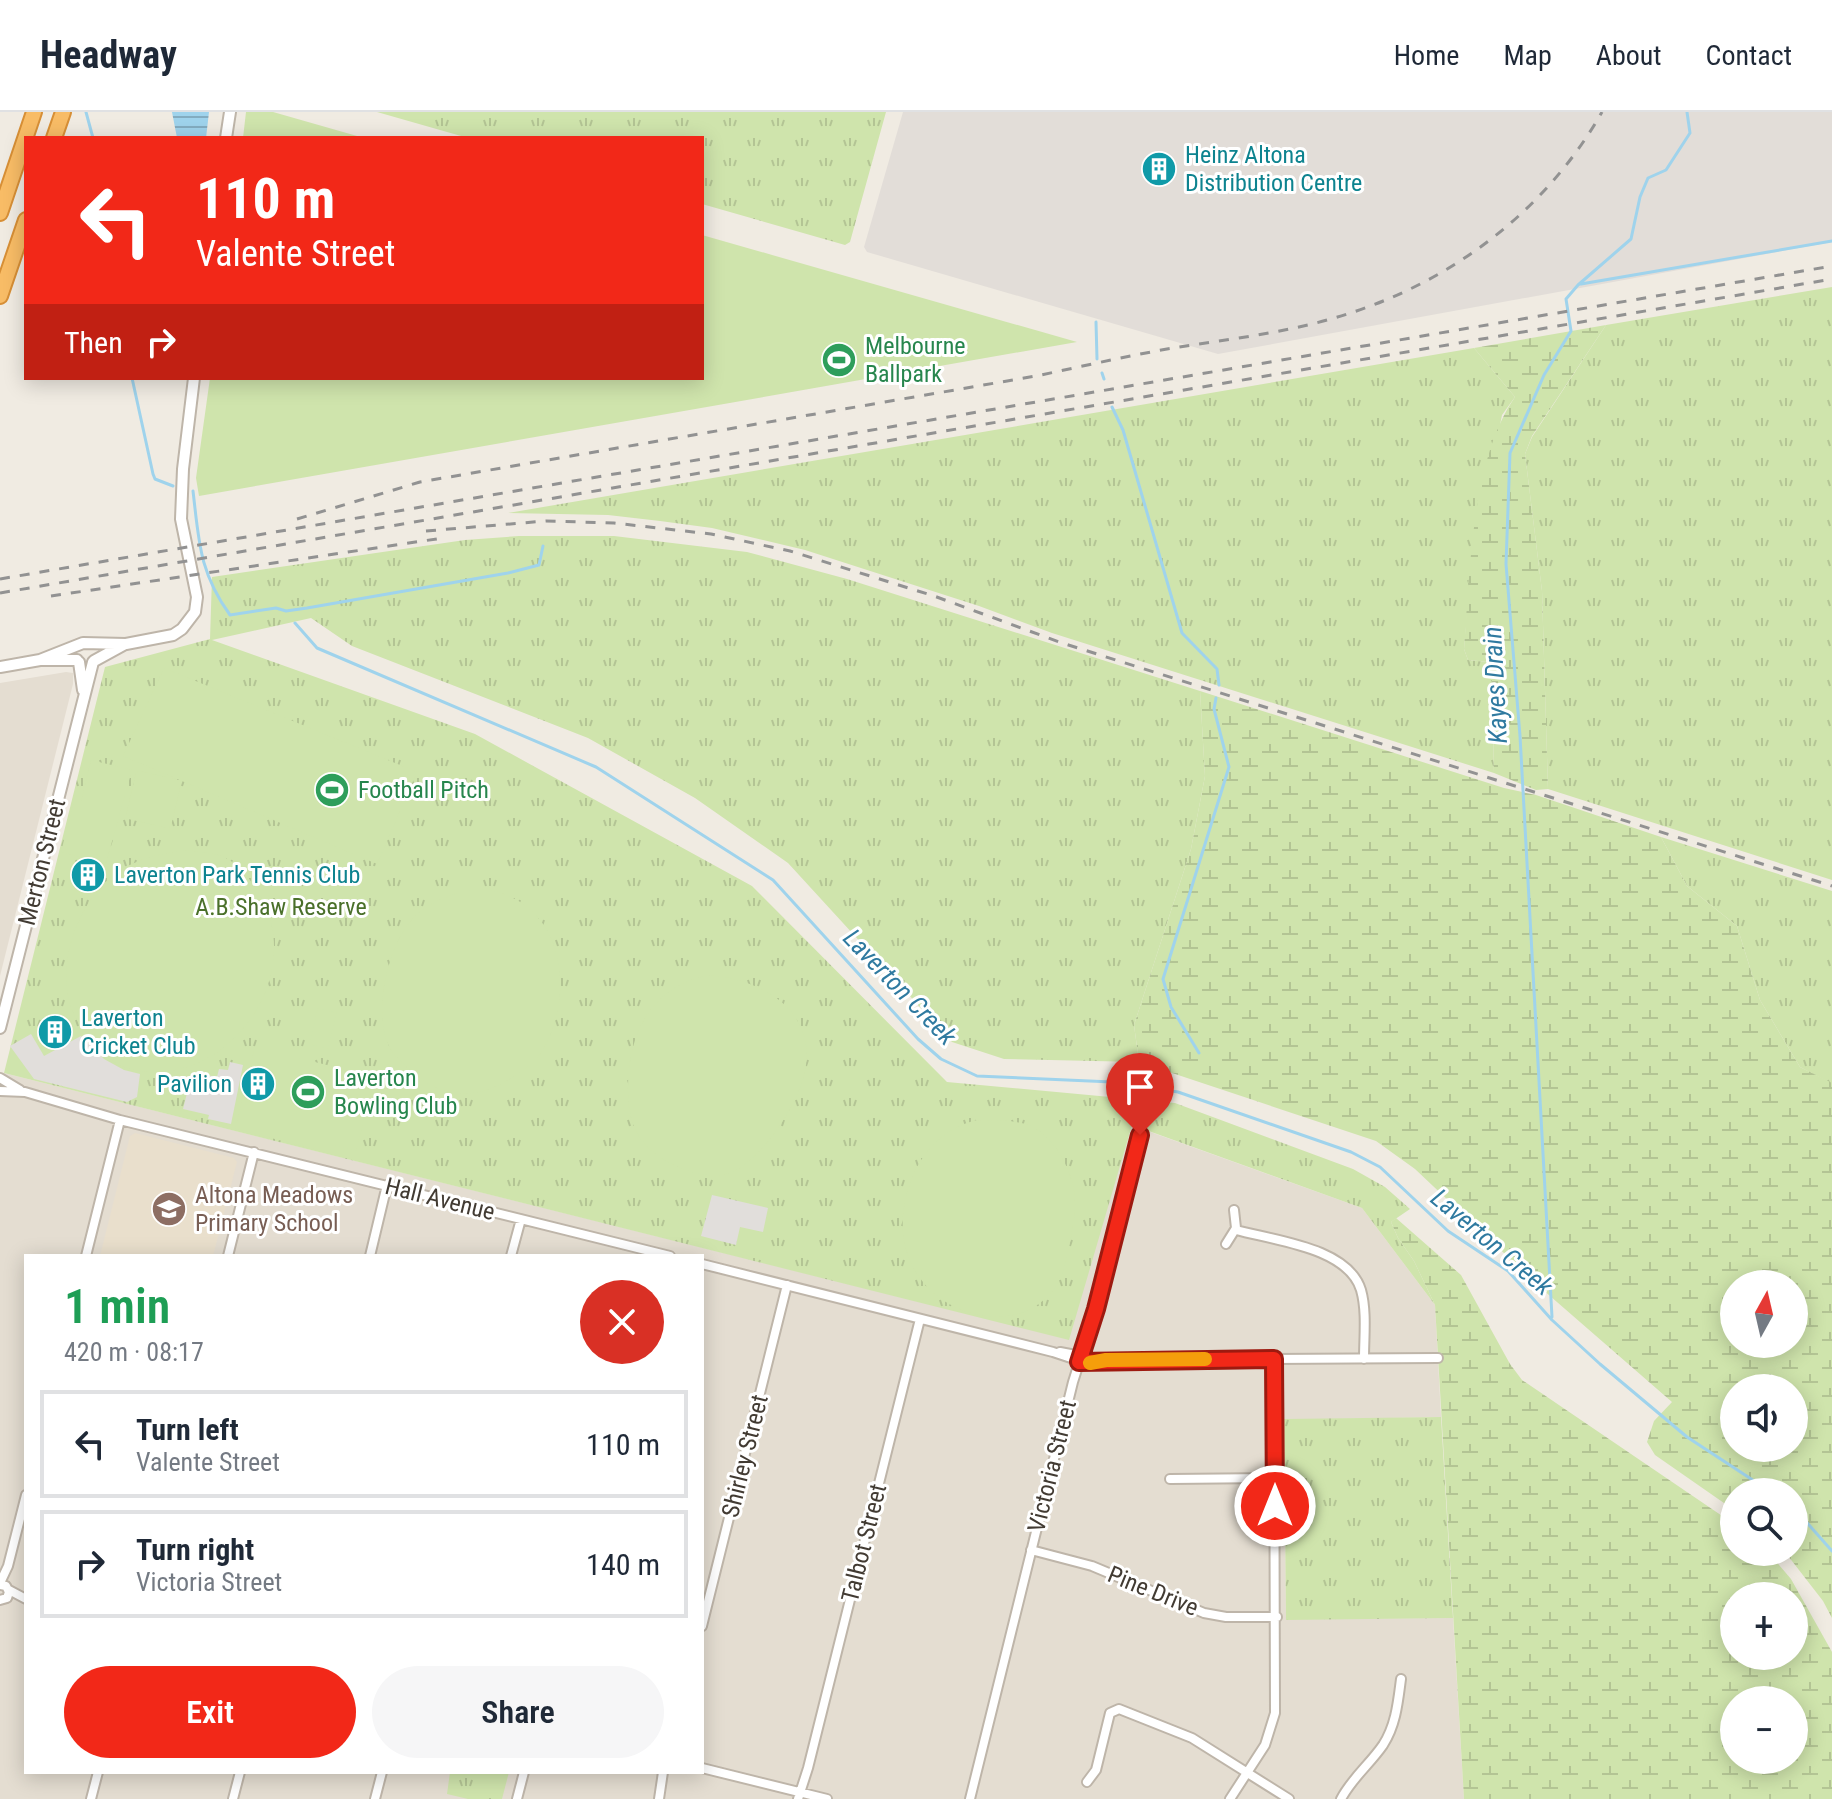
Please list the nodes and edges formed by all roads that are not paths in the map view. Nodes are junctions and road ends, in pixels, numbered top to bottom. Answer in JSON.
{"nodes":[{"id":1,"x":34,"y":112,"type":"edge"},
{"id":2,"x":63,"y":112,"type":"edge"},
{"id":3,"x":230,"y":112,"type":"edge"},
{"id":4,"x":26,"y":136,"type":"edge"},
{"id":5,"x":55,"y":136,"type":"edge"},
{"id":6,"x":226,"y":136,"type":"edge"},
{"id":7,"x":24,"y":142,"type":"edge"},
{"id":8,"x":0,"y":213,"type":"edge"},
{"id":9,"x":24,"y":226,"type":"edge"},
{"id":10,"x":0,"y":296,"type":"edge"},
{"id":11,"x":194,"y":380,"type":"edge"},
{"id":12,"x":85,"y":644,"type":"junction"},
{"id":13,"x":126,"y":644,"type":"junction"},
{"id":14,"x":40,"y":660,"type":"junction"},
{"id":15,"x":78,"y":661,"type":"junction"},
{"id":16,"x":93,"y":661,"type":"junction"},
{"id":17,"x":0,"y":667,"type":"edge"},
{"id":18,"x":83,"y":696,"type":"junction"},
{"id":19,"x":0,"y":1028,"type":"edge"},
{"id":20,"x":0,"y":1078,"type":"edge"},
{"id":21,"x":0,"y":1091,"type":"edge"},
{"id":22,"x":25,"y":1092,"type":"junction"},
{"id":23,"x":120,"y":1120,"type":"junction"},
{"id":24,"x":1140,"y":1135,"type":"dead end"},
{"id":25,"x":254,"y":1152,"type":"junction"},
{"id":26,"x":387,"y":1185,"type":"junction"},
{"id":27,"x":1234,"y":1210,"type":"dead end"},
{"id":28,"x":521,"y":1219,"type":"junction"},
{"id":29,"x":1236,"y":1230,"type":"junction"},
{"id":30,"x":1226,"y":1244,"type":"dead end"},
{"id":31,"x":86,"y":1254,"type":"edge"},
{"id":32,"x":228,"y":1254,"type":"edge"},
{"id":33,"x":370,"y":1254,"type":"edge"},
{"id":34,"x":512,"y":1254,"type":"edge"},
{"id":35,"x":654,"y":1254,"type":"edge"},
{"id":36,"x":704,"y":1264,"type":"edge"},
{"id":37,"x":787,"y":1285,"type":"junction"},
{"id":38,"x":920,"y":1319,"type":"junction"},
{"id":39,"x":1080,"y":1358,"type":"junction"},
{"id":40,"x":1438,"y":1358,"type":"dead end"},
{"id":41,"x":1274,"y":1359,"type":"junction"},
{"id":42,"x":1364,"y":1359,"type":"junction"},
{"id":43,"x":1275,"y":1478,"type":"junction"},
{"id":44,"x":1170,"y":1479,"type":"dead end"},
{"id":45,"x":24,"y":1503,"type":"edge"},
{"id":46,"x":1031,"y":1550,"type":"junction"},
{"id":47,"x":4,"y":1592,"type":"edge"},
{"id":48,"x":24,"y":1598,"type":"edge"},
{"id":49,"x":0,"y":1609,"type":"edge"},
{"id":50,"x":1277,"y":1617,"type":"junction"},
{"id":51,"x":704,"y":1618,"type":"edge"},
{"id":52,"x":1401,"y":1679,"type":"dead end"},
{"id":53,"x":704,"y":1769,"type":"edge"},
{"id":54,"x":1248,"y":1773,"type":"junction"},
{"id":55,"x":97,"y":1774,"type":"edge"},
{"id":56,"x":239,"y":1774,"type":"edge"},
{"id":57,"x":381,"y":1774,"type":"edge"},
{"id":58,"x":523,"y":1774,"type":"edge"},
{"id":59,"x":665,"y":1775,"type":"edge"},
{"id":60,"x":1087,"y":1782,"type":"dead end"},
{"id":61,"x":802,"y":1796,"type":"edge"},
{"id":62,"x":91,"y":1799,"type":"edge"},
{"id":63,"x":233,"y":1799,"type":"edge"},
{"id":64,"x":375,"y":1799,"type":"edge"},
{"id":65,"x":517,"y":1799,"type":"edge"},
{"id":66,"x":659,"y":1799,"type":"edge"},
{"id":67,"x":827,"y":1799,"type":"edge"},
{"id":68,"x":970,"y":1799,"type":"edge"},
{"id":69,"x":1230,"y":1799,"type":"edge"},
{"id":70,"x":1289,"y":1799,"type":"edge"},
{"id":71,"x":1341,"y":1799,"type":"edge"}],
"edges":[{"from":1,"to":4,"type":"highway"},
{"from":2,"to":5,"type":"highway"},
{"from":3,"to":6,"type":"street"},
{"from":7,"to":8,"type":"highway"},
{"from":9,"to":10,"type":"highway"},
{"from":11,"to":13,"type":"street"},
{"from":12,"to":13,"type":"street"},
{"from":12,"to":14,"type":"street"},
{"from":12,"to":15,"type":"street"},
{"from":12,"to":16,"type":"street"},
{"from":13,"to":16,"type":"street"},
{"from":14,"to":15,"type":"street"},
{"from":14,"to":17,"type":"street"},
{"from":15,"to":16,"type":"street"},
{"from":15,"to":18,"type":"street","name":"Merton Street"},
{"from":16,"to":18,"type":"street","name":"Merton Street"},
{"from":18,"to":19,"type":"street","name":"Merton Street"},
{"from":20,"to":22,"type":"street","name":"Hall Avenue"},
{"from":21,"to":22,"type":"street","name":"Hall Avenue"},
{"from":22,"to":23,"type":"street","name":"Hall Avenue"},
{"from":23,"to":25,"type":"street","name":"Hall Avenue"},
{"from":23,"to":31,"type":"street"},
{"from":24,"to":39,"type":"street","name":"Victoria Street"},
{"from":25,"to":26,"type":"street","name":"Hall Avenue"},
{"from":25,"to":32,"type":"street"},
{"from":26,"to":28,"type":"street","name":"Hall Avenue"},
{"from":26,"to":33,"type":"street"},
{"from":27,"to":29,"type":"street"},
{"from":28,"to":34,"type":"street"},
{"from":28,"to":35,"type":"street","name":"Hall Avenue"},
{"from":29,"to":30,"type":"street"},
{"from":29,"to":42,"type":"street"},
{"from":36,"to":37,"type":"street"},
{"from":37,"to":38,"type":"street"},
{"from":37,"to":51,"type":"street","name":"Shirley Street"},
{"from":38,"to":39,"type":"street"},
{"from":38,"to":61,"type":"street","name":"Talbot Street"},
{"from":39,"to":41,"type":"street"},
{"from":39,"to":46,"type":"street","name":"Victoria Street"},
{"from":40,"to":42,"type":"street"},
{"from":41,"to":42,"type":"street"},
{"from":41,"to":43,"type":"street"},
{"from":43,"to":44,"type":"street"},
{"from":43,"to":50,"type":"street"},
{"from":45,"to":47,"type":"street"},
{"from":46,"to":50,"type":"street","name":"Pine Drive"},
{"from":46,"to":68,"type":"street","name":"Victoria Street"},
{"from":47,"to":48,"type":"street"},
{"from":47,"to":49,"type":"street"},
{"from":50,"to":54,"type":"street"},
{"from":52,"to":71,"type":"street"},
{"from":53,"to":61,"type":"street"},
{"from":54,"to":60,"type":"street"},
{"from":54,"to":69,"type":"street"},
{"from":54,"to":70,"type":"street"},
{"from":55,"to":62,"type":"street"},
{"from":56,"to":63,"type":"street"},
{"from":57,"to":64,"type":"street"},
{"from":58,"to":65,"type":"street"},
{"from":59,"to":66,"type":"street"},
{"from":61,"to":67,"type":"street"}]}
